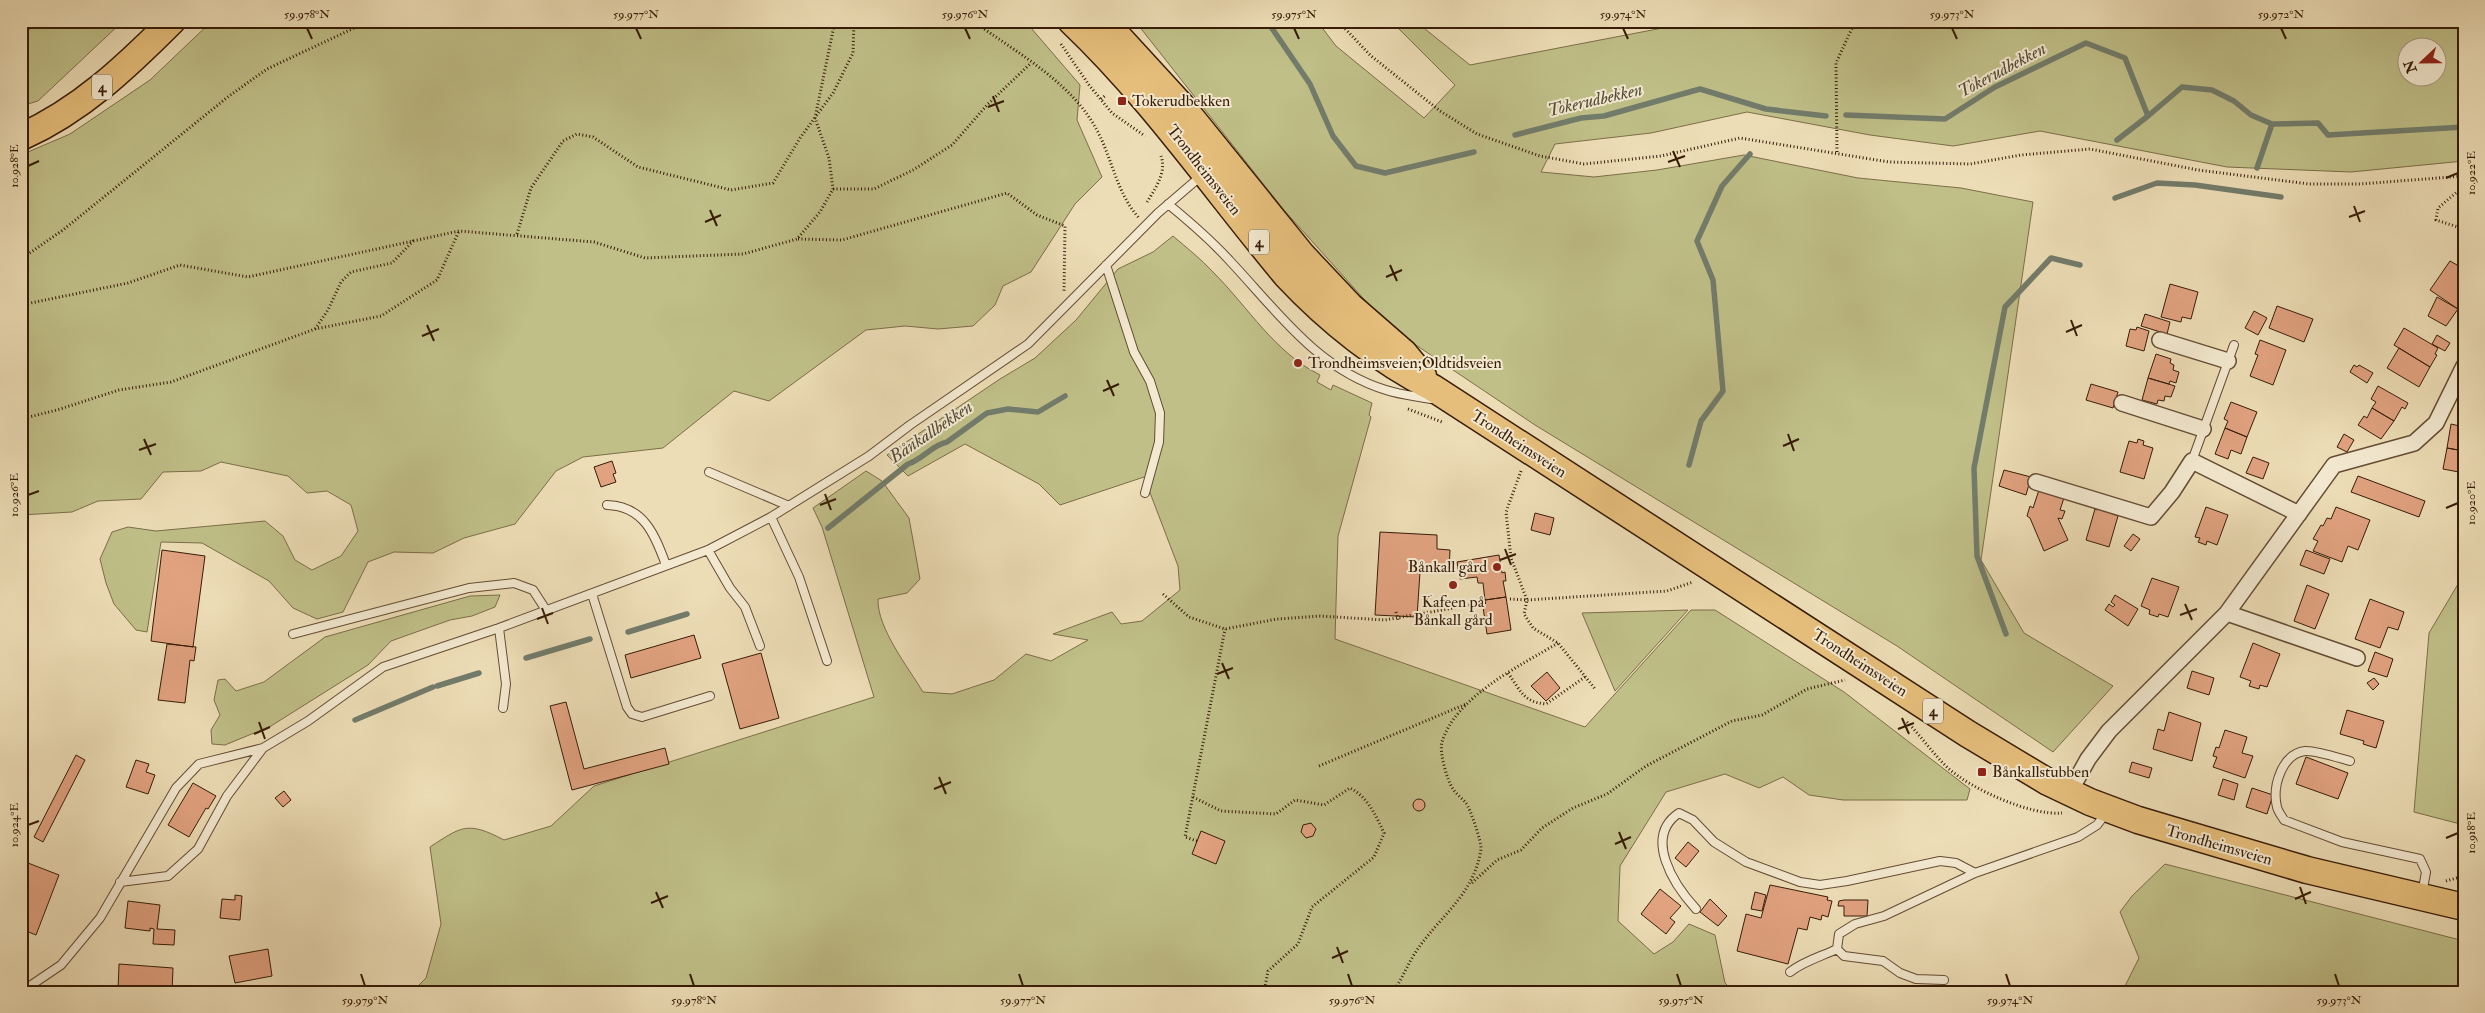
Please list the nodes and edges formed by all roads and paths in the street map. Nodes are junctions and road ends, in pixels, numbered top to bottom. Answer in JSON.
{"nodes":[{"id":1,"x":172,"y":21,"type":"edge"},
{"id":2,"x":369,"y":21,"type":"edge"},
{"id":3,"x":836,"y":21,"type":"edge"},
{"id":4,"x":854,"y":21,"type":"edge"},
{"id":5,"x":973,"y":21,"type":"edge"},
{"id":6,"x":1044,"y":21,"type":"edge"},
{"id":7,"x":1104,"y":21,"type":"edge"},
{"id":8,"x":1338,"y":21,"type":"edge"},
{"id":9,"x":1862,"y":21,"type":"edge"},
{"id":10,"x":1060,"y":31,"type":"edge"},
{"id":11,"x":1031,"y":63,"type":"junction"},
{"id":12,"x":1106,"y":94,"type":"dead end"},
{"id":13,"x":1101,"y":100,"type":"junction"},
{"id":14,"x":815,"y":118,"type":"junction"},
{"id":15,"x":21,"y":137,"type":"edge"},
{"id":16,"x":1151,"y":141,"type":"dead end"},
{"id":17,"x":1160,"y":152,"type":"dead end"},
{"id":18,"x":1837,"y":152,"type":"junction"},
{"id":19,"x":1214,"y":165,"type":"junction"},
{"id":20,"x":2464,"y":176,"type":"edge"},
{"id":21,"x":2464,"y":186,"type":"edge"},
{"id":22,"x":833,"y":189,"type":"junction"},
{"id":23,"x":1147,"y":202,"type":"dead end"},
{"id":24,"x":1168,"y":204,"type":"junction"},
{"id":25,"x":1145,"y":226,"type":"junction"},
{"id":26,"x":2464,"y":229,"type":"edge"},
{"id":27,"x":459,"y":231,"type":"junction"},
{"id":28,"x":517,"y":234,"type":"junction"},
{"id":29,"x":416,"y":239,"type":"junction"},
{"id":30,"x":797,"y":239,"type":"junction"},
{"id":31,"x":21,"y":259,"type":"edge"},
{"id":32,"x":1106,"y":265,"type":"junction"},
{"id":33,"x":21,"y":305,"type":"edge"},
{"id":34,"x":1063,"y":307,"type":"junction"},
{"id":35,"x":315,"y":330,"type":"junction"},
{"id":36,"x":2160,"y":340,"type":"dead end"},
{"id":37,"x":2234,"y":345,"type":"dead end"},
{"id":38,"x":2228,"y":361,"type":"junction"},
{"id":39,"x":2464,"y":366,"type":"edge"},
{"id":40,"x":1444,"y":395,"type":"junction"},
{"id":41,"x":2122,"y":403,"type":"dead end"},
{"id":42,"x":21,"y":419,"type":"edge"},
{"id":43,"x":2203,"y":429,"type":"junction"},
{"id":44,"x":2192,"y":461,"type":"junction"},
{"id":45,"x":1522,"y":468,"type":"dead end"},
{"id":46,"x":709,"y":472,"type":"dead end"},
{"id":47,"x":2036,"y":482,"type":"dead end"},
{"id":48,"x":1145,"y":493,"type":"dead end"},
{"id":49,"x":608,"y":505,"type":"dead end"},
{"id":50,"x":789,"y":506,"type":"junction"},
{"id":51,"x":2299,"y":514,"type":"junction"},
{"id":52,"x":771,"y":517,"type":"junction"},
{"id":53,"x":708,"y":550,"type":"junction"},
{"id":54,"x":666,"y":564,"type":"junction"},
{"id":55,"x":1708,"y":565,"type":"junction"},
{"id":56,"x":592,"y":594,"type":"junction"},
{"id":57,"x":1163,"y":594,"type":"dead end"},
{"id":58,"x":1510,"y":599,"type":"dead end"},
{"id":59,"x":1527,"y":600,"type":"junction"},
{"id":60,"x":1482,"y":603,"type":"dead end"},
{"id":61,"x":546,"y":610,"type":"junction"},
{"id":62,"x":1396,"y":612,"type":"dead end"},
{"id":63,"x":2227,"y":613,"type":"junction"},
{"id":64,"x":1399,"y":622,"type":"dead end"},
{"id":65,"x":499,"y":628,"type":"junction"},
{"id":66,"x":1225,"y":629,"type":"junction"},
{"id":67,"x":293,"y":634,"type":"dead end"},
{"id":68,"x":1558,"y":643,"type":"junction"},
{"id":69,"x":760,"y":646,"type":"dead end"},
{"id":70,"x":2357,"y":658,"type":"dead end"},
{"id":71,"x":826,"y":661,"type":"dead end"},
{"id":72,"x":1508,"y":674,"type":"junction"},
{"id":73,"x":1585,"y":676,"type":"junction"},
{"id":74,"x":1848,"y":680,"type":"dead end"},
{"id":75,"x":1596,"y":690,"type":"dead end"},
{"id":76,"x":710,"y":696,"type":"dead end"},
{"id":77,"x":1468,"y":703,"type":"junction"},
{"id":78,"x":503,"y":708,"type":"dead end"},
{"id":79,"x":263,"y":748,"type":"junction"},
{"id":80,"x":2350,"y":761,"type":"dead end"},
{"id":81,"x":1319,"y":766,"type":"dead end"},
{"id":82,"x":2070,"y":793,"type":"junction"},
{"id":83,"x":1193,"y":797,"type":"junction"},
{"id":84,"x":2108,"y":809,"type":"junction"},
{"id":85,"x":1197,"y":841,"type":"dead end"},
{"id":86,"x":1974,"y":873,"type":"junction"},
{"id":87,"x":2464,"y":876,"type":"edge"},
{"id":88,"x":120,"y":882,"type":"junction"},
{"id":89,"x":1471,"y":884,"type":"junction"},
{"id":90,"x":2431,"y":891,"type":"junction"},
{"id":91,"x":2464,"y":907,"type":"edge"},
{"id":92,"x":1696,"y":909,"type":"dead end"},
{"id":93,"x":1837,"y":949,"type":"junction"},
{"id":94,"x":1790,"y":972,"type":"dead end"},
{"id":95,"x":1944,"y":980,"type":"dead end"},
{"id":96,"x":21,"y":992,"type":"edge"},
{"id":97,"x":1250,"y":992,"type":"edge"},
{"id":98,"x":1393,"y":992,"type":"edge"}],
"edges":[{"from":1,"to":15,"type":"highway","number":"4"},
{"from":2,"to":31,"type":"path"},
{"from":3,"to":14,"type":"path"},
{"from":4,"to":14,"type":"path"},
{"from":5,"to":11,"type":"path"},
{"from":6,"to":10,"type":"path"},
{"from":7,"to":19,"type":"highway","name":"Trondheimsveien","number":"4"},
{"from":8,"to":18,"type":"path"},
{"from":9,"to":18,"type":"path"},
{"from":10,"to":13,"type":"path"},
{"from":10,"to":19,"type":"highway","name":"Trondheimsveien","number":"4"},
{"from":11,"to":22,"type":"path"},
{"from":11,"to":25,"type":"path"},
{"from":12,"to":13,"type":"path"},
{"from":13,"to":16,"type":"path"},
{"from":14,"to":22,"type":"path"},
{"from":14,"to":28,"type":"path"},
{"from":17,"to":23,"type":"path"},
{"from":18,"to":20,"type":"path"},
{"from":19,"to":24,"type":"lane"},
{"from":19,"to":40,"type":"highway","name":"Trondheimsveien","number":"4"},
{"from":21,"to":26,"type":"path"},
{"from":22,"to":30,"type":"path"},
{"from":24,"to":25,"type":"lane"},
{"from":24,"to":40,"type":"lane"},
{"from":25,"to":32,"type":"lane"},
{"from":27,"to":28,"type":"path"},
{"from":27,"to":29,"type":"path"},
{"from":27,"to":35,"type":"path"},
{"from":28,"to":30,"type":"path"},
{"from":29,"to":33,"type":"path"},
{"from":29,"to":35,"type":"path"},
{"from":30,"to":34,"type":"path"},
{"from":32,"to":34,"type":"lane"},
{"from":32,"to":48,"type":"lane"},
{"from":34,"to":50,"type":"lane"},
{"from":35,"to":42,"type":"path"},
{"from":36,"to":38,"type":"street"},
{"from":37,"to":38,"type":"lane"},
{"from":38,"to":43,"type":"lane"},
{"from":39,"to":51,"type":"street"},
{"from":40,"to":55,"type":"highway","name":"Trondheimsveien","number":"4"},
{"from":41,"to":43,"type":"street"},
{"from":43,"to":44,"type":"lane"},
{"from":44,"to":47,"type":"street"},
{"from":44,"to":51,"type":"street"},
{"from":45,"to":59,"type":"path"},
{"from":46,"to":50,"type":"lane"},
{"from":49,"to":54,"type":"lane"},
{"from":50,"to":52,"type":"lane"},
{"from":51,"to":63,"type":"street"},
{"from":52,"to":53,"type":"lane"},
{"from":52,"to":71,"type":"lane"},
{"from":53,"to":54,"type":"lane"},
{"from":53,"to":69,"type":"lane"},
{"from":54,"to":56,"type":"lane"},
{"from":55,"to":59,"type":"path"},
{"from":55,"to":82,"type":"highway","name":"Trondheimsveien","number":"4"},
{"from":56,"to":61,"type":"lane"},
{"from":56,"to":76,"type":"lane"},
{"from":57,"to":66,"type":"path"},
{"from":58,"to":59,"type":"path"},
{"from":59,"to":68,"type":"path"},
{"from":60,"to":66,"type":"path"},
{"from":61,"to":65,"type":"lane"},
{"from":61,"to":67,"type":"lane"},
{"from":62,"to":64,"type":"path","bridge":true},
{"from":63,"to":70,"type":"street"},
{"from":63,"to":82,"type":"street"},
{"from":65,"to":78,"type":"lane"},
{"from":65,"to":79,"type":"lane"},
{"from":66,"to":83,"type":"path"},
{"from":68,"to":72,"type":"path"},
{"from":68,"to":73,"type":"path"},
{"from":72,"to":73,"type":"path"},
{"from":72,"to":77,"type":"path"},
{"from":73,"to":75,"type":"path"},
{"from":74,"to":89,"type":"path"},
{"from":77,"to":81,"type":"path"},
{"from":77,"to":89,"type":"path"},
{"from":79,"to":88,"type":"lane"},
{"from":79,"to":88,"type":"lane"},
{"from":80,"to":90,"type":"lane"},
{"from":82,"to":84,"type":"highway","name":"Trondheimsveien","number":"4"},
{"from":83,"to":85,"type":"path"},
{"from":83,"to":97,"type":"path"},
{"from":84,"to":86,"type":"lane"},
{"from":84,"to":90,"type":"highway","name":"Trondheimsveien","number":"4"},
{"from":86,"to":92,"type":"lane"},
{"from":86,"to":93,"type":"lane"},
{"from":87,"to":90,"type":"path"},
{"from":88,"to":96,"type":"lane"},
{"from":89,"to":98,"type":"path"},
{"from":90,"to":91,"type":"highway","name":"Trondheimsveien","number":"4"},
{"from":93,"to":94,"type":"lane"},
{"from":93,"to":95,"type":"lane"}]}
